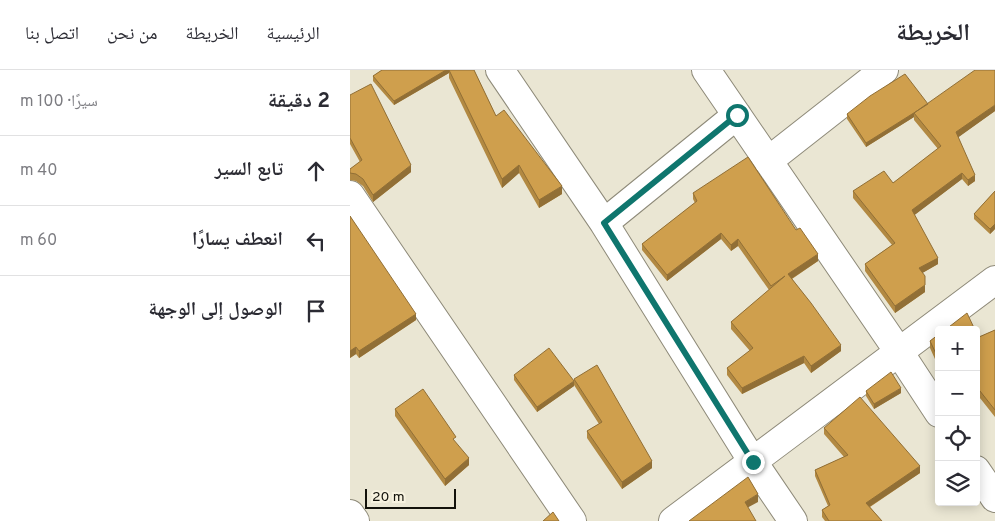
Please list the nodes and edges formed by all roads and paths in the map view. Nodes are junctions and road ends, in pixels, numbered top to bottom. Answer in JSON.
{"nodes":[{"id":1,"x":500,"y":70,"type":"edge"},
{"id":2,"x":706,"y":70,"type":"edge"},
{"id":3,"x":884,"y":70,"type":"edge"},
{"id":4,"x":737,"y":115,"type":"junction"},
{"id":5,"x":768,"y":161,"type":"junction"},
{"id":6,"x":350,"y":195,"type":"edge"},
{"id":7,"x":604,"y":223,"type":"junction"},
{"id":8,"x":995,"y":280,"type":"edge"},
{"id":9,"x":899,"y":352,"type":"junction"},
{"id":10,"x":935,"y":407,"type":"edge"},
{"id":11,"x":753,"y":462,"type":"junction"},
{"id":12,"x":980,"y":476,"type":"edge"},
{"id":13,"x":995,"y":498,"type":"edge"},
{"id":14,"x":350,"y":514,"type":"edge"},
{"id":15,"x":355,"y":521,"type":"edge"},
{"id":16,"x":572,"y":521,"type":"edge"},
{"id":17,"x":673,"y":521,"type":"edge"},
{"id":18,"x":793,"y":521,"type":"edge"}],
"edges":[{"from":1,"to":7,"type":"street"},
{"from":2,"to":4,"type":"street"},
{"from":3,"to":5,"type":"street"},
{"from":4,"to":5,"type":"street"},
{"from":4,"to":7,"type":"street"},
{"from":5,"to":9,"type":"street"},
{"from":6,"to":16,"type":"street"},
{"from":7,"to":11,"type":"street"},
{"from":8,"to":9,"type":"street"},
{"from":9,"to":10,"type":"street"},
{"from":9,"to":11,"type":"street"},
{"from":11,"to":17,"type":"street"},
{"from":11,"to":18,"type":"street"},
{"from":12,"to":13,"type":"street"},
{"from":14,"to":15,"type":"street"}]}
